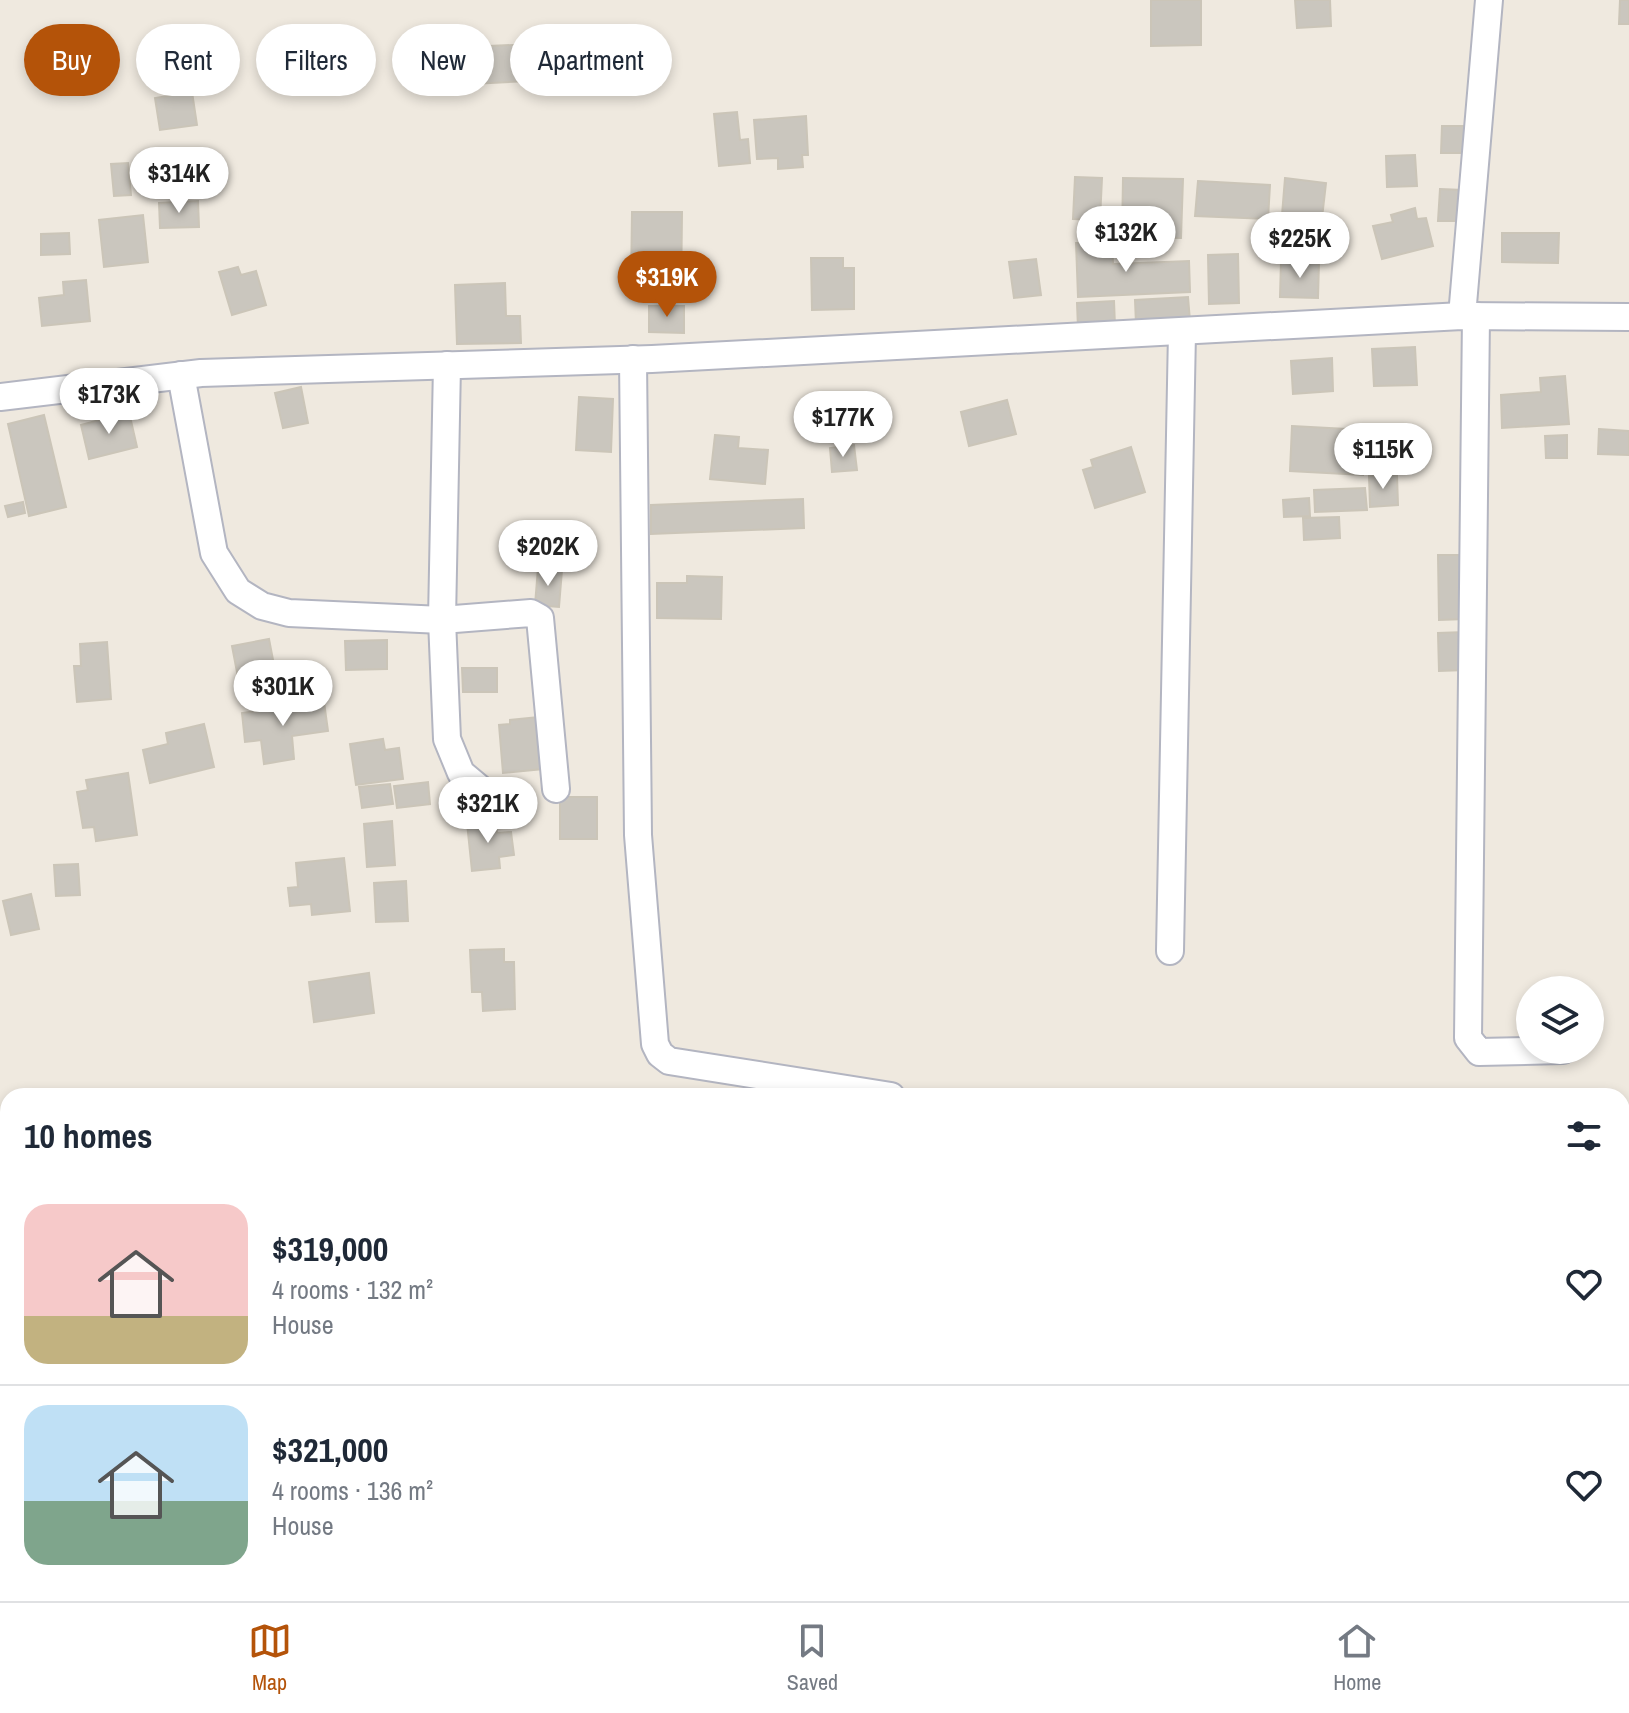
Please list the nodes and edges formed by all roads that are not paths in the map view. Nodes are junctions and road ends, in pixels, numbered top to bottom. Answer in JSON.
{"nodes":[{"id":1,"x":1489,"y":0,"type":"edge"},
{"id":2,"x":1469,"y":316,"type":"junction"},
{"id":3,"x":1629,"y":317,"type":"edge"},
{"id":4,"x":1182,"y":332,"type":"junction"},
{"id":5,"x":633,"y":359,"type":"junction"},
{"id":6,"x":447,"y":365,"type":"junction"},
{"id":7,"x":181,"y":375,"type":"junction"},
{"id":8,"x":0,"y":397,"type":"edge"},
{"id":9,"x":442,"y":620,"type":"junction"},
{"id":10,"x":556,"y":789,"type":"dead end"},
{"id":11,"x":491,"y":798,"type":"dead end"},
{"id":12,"x":1170,"y":951,"type":"dead end"},
{"id":13,"x":1516,"y":1051,"type":"edge"},
{"id":14,"x":840,"y":1088,"type":"edge"}],
"edges":[{"from":1,"to":2,"type":"street"},
{"from":2,"to":3,"type":"street"},
{"from":2,"to":4,"type":"street"},
{"from":2,"to":13,"type":"street"},
{"from":4,"to":5,"type":"street"},
{"from":4,"to":12,"type":"street"},
{"from":5,"to":6,"type":"street"},
{"from":5,"to":14,"type":"street"},
{"from":6,"to":7,"type":"street"},
{"from":6,"to":9,"type":"street"},
{"from":7,"to":8,"type":"street"},
{"from":7,"to":9,"type":"street"},
{"from":9,"to":10,"type":"street"},
{"from":9,"to":11,"type":"street"}]}
